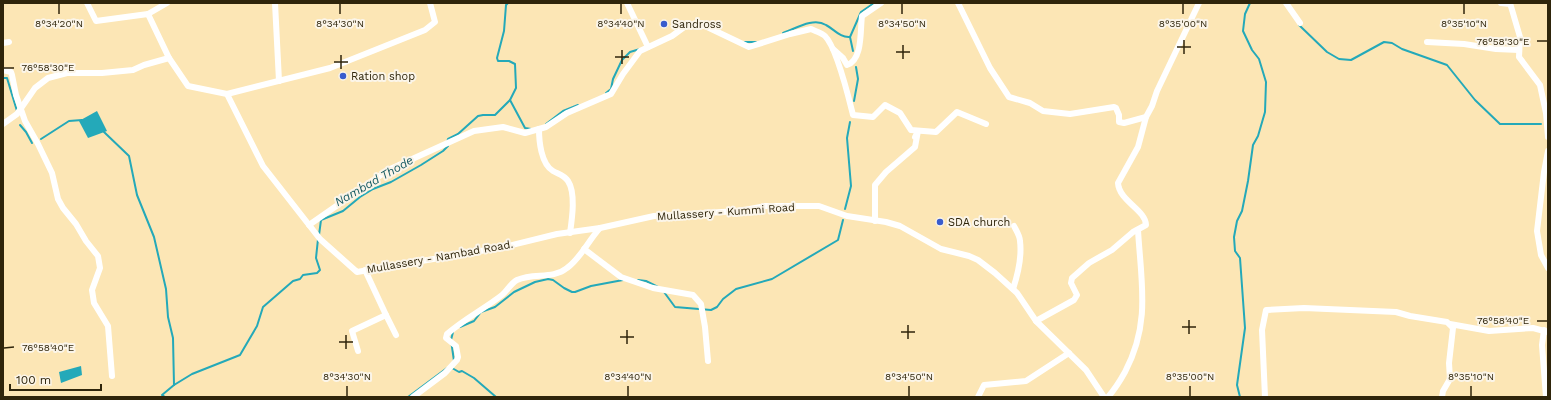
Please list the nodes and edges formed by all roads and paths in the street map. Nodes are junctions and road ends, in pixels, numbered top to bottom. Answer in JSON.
{"nodes":[{"id":1,"x":87,"y":3,"type":"edge"},
{"id":2,"x":167,"y":3,"type":"edge"},
{"id":3,"x":275,"y":3,"type":"edge"},
{"id":4,"x":430,"y":3,"type":"edge"},
{"id":5,"x":627,"y":3,"type":"edge"},
{"id":6,"x":881,"y":3,"type":"edge"},
{"id":7,"x":958,"y":3,"type":"edge"},
{"id":8,"x":1199,"y":3,"type":"edge"},
{"id":9,"x":1286,"y":3,"type":"edge"},
{"id":10,"x":1501,"y":3,"type":"edge"},
{"id":11,"x":1510,"y":3,"type":"edge"},
{"id":12,"x":148,"y":14,"type":"junction"},
{"id":13,"x":1300,"y":23,"type":"dead end"},
{"id":14,"x":1427,"y":42,"type":"dead end"},
{"id":15,"x":648,"y":47,"type":"junction"},
{"id":16,"x":832,"y":48,"type":"junction"},
{"id":17,"x":1518,"y":50,"type":"junction"},
{"id":18,"x":169,"y":58,"type":"junction"},
{"id":19,"x":3,"y":70,"type":"edge"},
{"id":20,"x":279,"y":81,"type":"junction"},
{"id":21,"x":227,"y":94,"type":"junction"},
{"id":22,"x":20,"y":110,"type":"junction"},
{"id":23,"x":1146,"y":116,"type":"junction"},
{"id":24,"x":3,"y":124,"type":"edge"},
{"id":25,"x":986,"y":124,"type":"dead end"},
{"id":26,"x":539,"y":129,"type":"junction"},
{"id":27,"x":918,"y":131,"type":"junction"},
{"id":28,"x":1548,"y":136,"type":"edge"},
{"id":29,"x":915,"y":137,"type":"dead end"},
{"id":30,"x":1548,"y":151,"type":"edge"},
{"id":31,"x":875,"y":221,"type":"junction"},
{"id":32,"x":309,"y":225,"type":"junction"},
{"id":33,"x":1014,"y":226,"type":"dead end"},
{"id":34,"x":600,"y":228,"type":"junction"},
{"id":35,"x":1138,"y":230,"type":"junction"},
{"id":36,"x":570,"y":232,"type":"junction"},
{"id":37,"x":584,"y":249,"type":"junction"},
{"id":38,"x":1548,"y":268,"type":"edge"},
{"id":39,"x":365,"y":270,"type":"junction"},
{"id":40,"x":1013,"y":289,"type":"junction"},
{"id":41,"x":386,"y":315,"type":"junction"},
{"id":42,"x":1036,"y":321,"type":"junction"},
{"id":43,"x":1450,"y":324,"type":"junction"},
{"id":44,"x":1546,"y":331,"type":"edge"},
{"id":45,"x":396,"y":335,"type":"dead end"},
{"id":46,"x":358,"y":351,"type":"dead end"},
{"id":47,"x":1069,"y":353,"type":"junction"},
{"id":48,"x":708,"y":361,"type":"dead end"},
{"id":49,"x":1546,"y":375,"type":"edge"},
{"id":50,"x":112,"y":376,"type":"dead end"},
{"id":51,"x":413,"y":397,"type":"edge"},
{"id":52,"x":978,"y":397,"type":"edge"},
{"id":53,"x":1104,"y":397,"type":"edge"},
{"id":54,"x":1108,"y":397,"type":"edge"},
{"id":55,"x":1265,"y":397,"type":"edge"},
{"id":56,"x":1442,"y":397,"type":"edge"},
{"id":57,"x":1546,"y":397,"type":"edge"}],
"edges":[{"from":1,"to":12,"type":"street"},
{"from":2,"to":12,"type":"street"},
{"from":3,"to":20,"type":"street"},
{"from":4,"to":20,"type":"street"},
{"from":5,"to":15,"type":"street"},
{"from":6,"to":16,"type":"street"},
{"from":7,"to":23,"type":"street"},
{"from":8,"to":23,"type":"street"},
{"from":9,"to":13,"type":"street"},
{"from":10,"to":11,"type":"street"},
{"from":11,"to":17,"type":"street"},
{"from":12,"to":18,"type":"street"},
{"from":14,"to":17,"type":"street"},
{"from":15,"to":16,"type":"street"},
{"from":15,"to":26,"type":"street"},
{"from":16,"to":27,"type":"street"},
{"from":17,"to":28,"type":"street"},
{"from":18,"to":21,"type":"street"},
{"from":18,"to":22,"type":"street"},
{"from":19,"to":22,"type":"street"},
{"from":20,"to":21,"type":"street"},
{"from":21,"to":32,"type":"street","name":"Mullassery - Nambad Road."},
{"from":22,"to":24,"type":"street"},
{"from":22,"to":50,"type":"street"},
{"from":23,"to":35,"type":"street"},
{"from":25,"to":27,"type":"street"},
{"from":26,"to":32,"type":"street"},
{"from":26,"to":36,"type":"street"},
{"from":27,"to":29,"type":"street"},
{"from":27,"to":31,"type":"street"},
{"from":30,"to":38,"type":"street"},
{"from":31,"to":34,"type":"street","name":"Mullassery - Kummi Road"},
{"from":31,"to":40,"type":"street","name":"Mullassery - Kummi Road"},
{"from":32,"to":39,"type":"street","name":"Mullassery - Nambad Road."},
{"from":33,"to":40,"type":"street"},
{"from":34,"to":36,"type":"street","name":"Mullassery - Nambad Road."},
{"from":34,"to":37,"type":"street"},
{"from":35,"to":42,"type":"street"},
{"from":35,"to":54,"type":"street"},
{"from":36,"to":39,"type":"street","name":"Mullassery - Nambad Road."},
{"from":37,"to":48,"type":"street"},
{"from":37,"to":51,"type":"street"},
{"from":39,"to":41,"type":"street"},
{"from":40,"to":42,"type":"street","name":"Mullassery - Kummi Road"},
{"from":41,"to":45,"type":"street"},
{"from":41,"to":46,"type":"street"},
{"from":42,"to":47,"type":"street","name":"Mullassery - Kummi Road"},
{"from":43,"to":44,"type":"street"},
{"from":43,"to":55,"type":"street"},
{"from":43,"to":56,"type":"street"},
{"from":44,"to":49,"type":"street"},
{"from":47,"to":52,"type":"street"},
{"from":47,"to":53,"type":"street","name":"Mullassery - Kummi Road"},
{"from":49,"to":57,"type":"street"}]}
